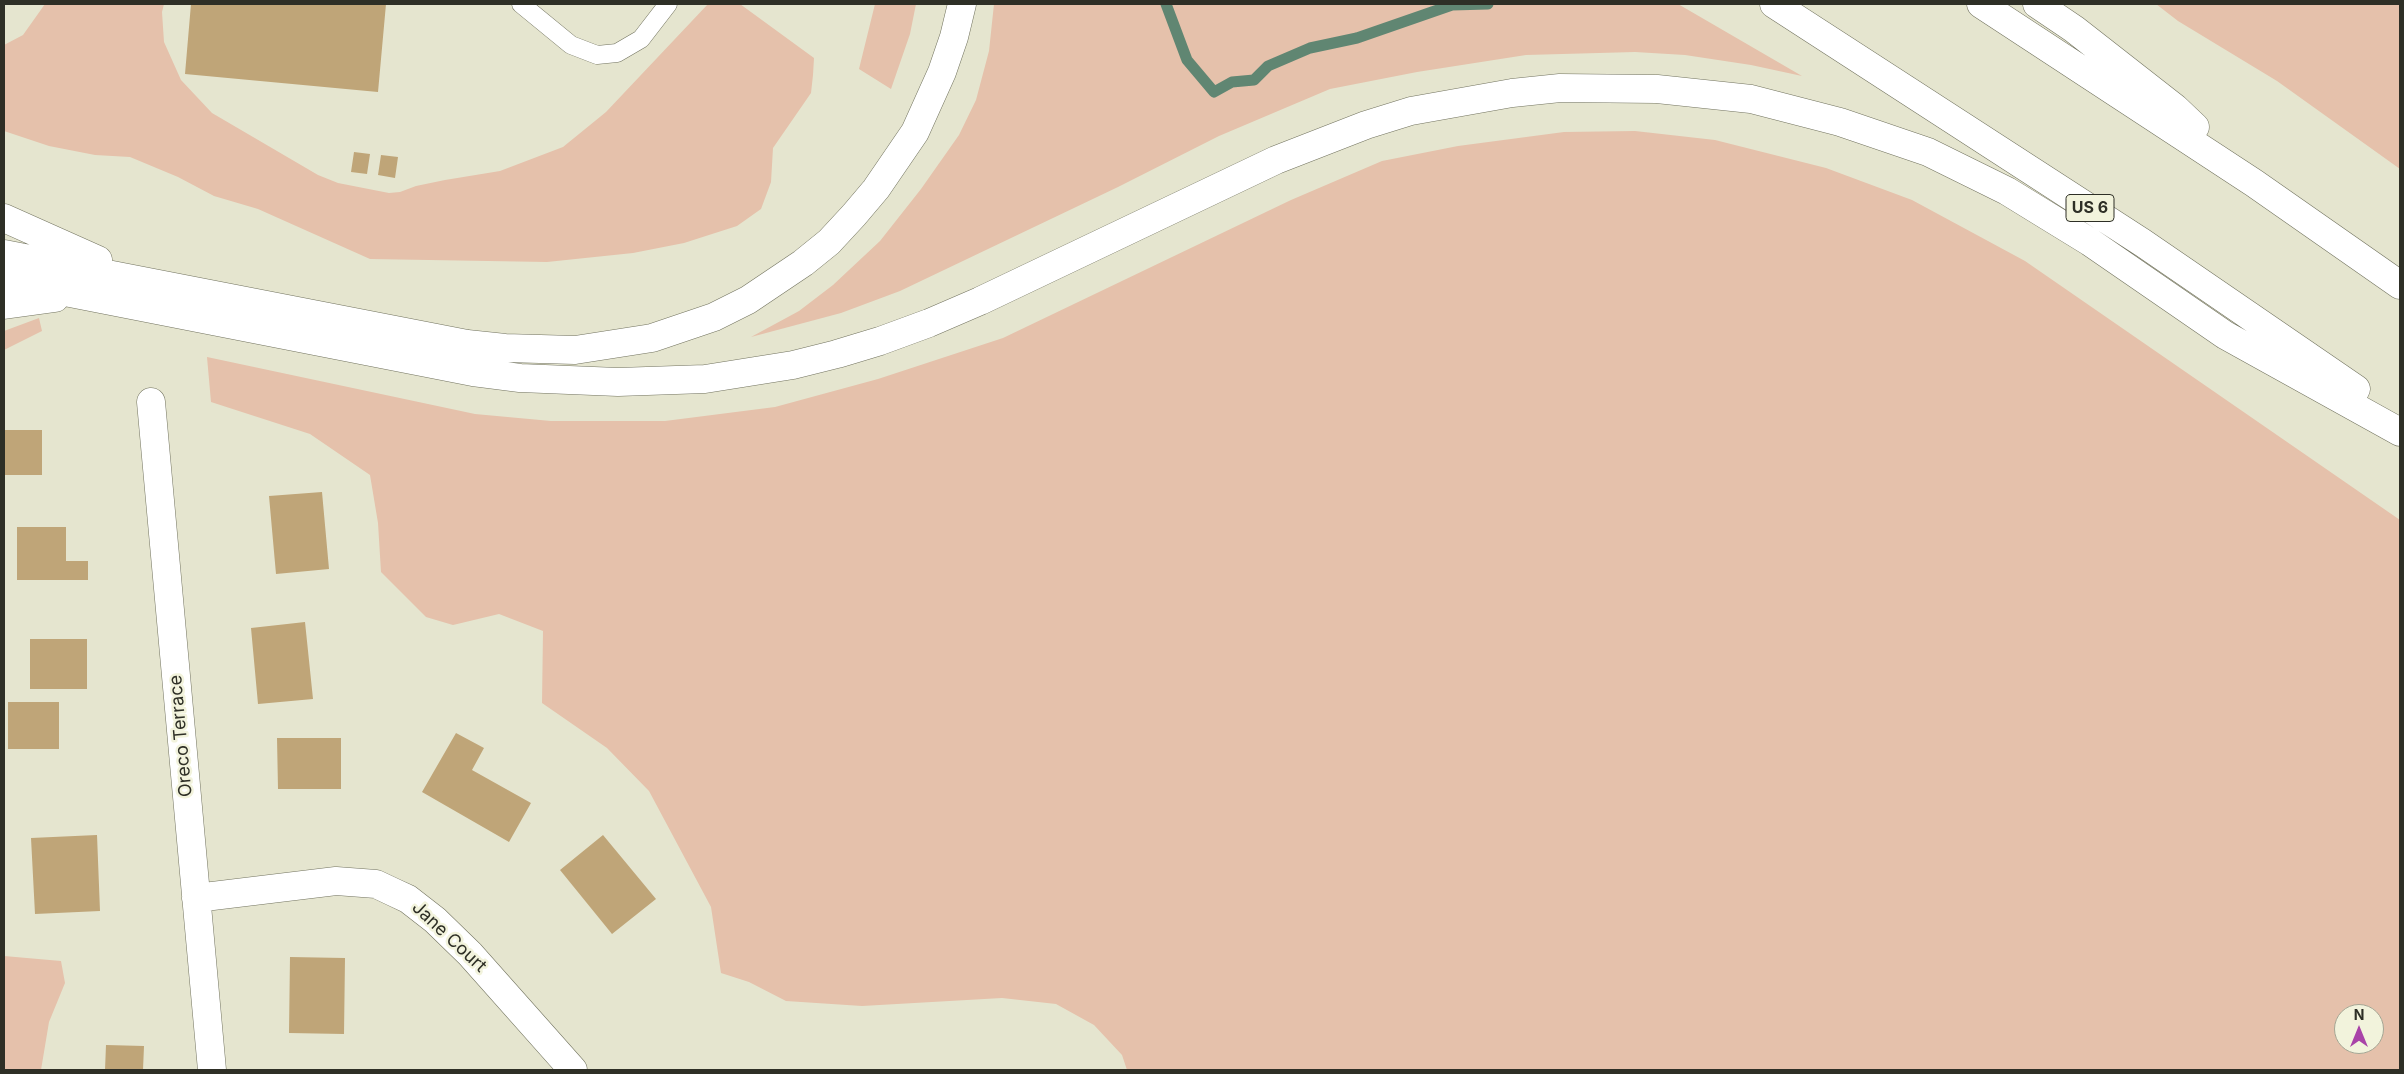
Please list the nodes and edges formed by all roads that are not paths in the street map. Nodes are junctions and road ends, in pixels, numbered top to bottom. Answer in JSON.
{"nodes":[{"id":1,"x":521,"y":4,"type":"edge"},
{"id":2,"x":668,"y":4,"type":"edge"},
{"id":3,"x":962,"y":4,"type":"edge"},
{"id":4,"x":1774,"y":4,"type":"edge"},
{"id":5,"x":1981,"y":4,"type":"edge"},
{"id":6,"x":2038,"y":4,"type":"edge"},
{"id":7,"x":2254,"y":182,"type":"junction"},
{"id":8,"x":4,"y":218,"type":"edge"},
{"id":9,"x":4,"y":254,"type":"edge"},
{"id":10,"x":4,"y":280,"type":"edge"},
{"id":11,"x":150,"y":282,"type":"junction"},
{"id":12,"x":2400,"y":285,"type":"edge"},
{"id":13,"x":91,"y":297,"type":"junction"},
{"id":14,"x":4,"y":305,"type":"edge"},
{"id":15,"x":150,"y":402,"type":"dead end"},
{"id":16,"x":2400,"y":421,"type":"edge"},
{"id":17,"x":2400,"y":432,"type":"edge"},
{"id":18,"x":196,"y":898,"type":"junction"},
{"id":19,"x":212,"y":1070,"type":"edge"},
{"id":20,"x":573,"y":1070,"type":"edge"}],
"edges":[{"from":1,"to":2,"type":"lane"},
{"from":3,"to":11,"type":"main road"},
{"from":4,"to":16,"type":"main road","number":"US 6"},
{"from":5,"to":7,"type":"main road"},
{"from":6,"to":7,"type":"main road"},
{"from":7,"to":12,"type":"main road"},
{"from":8,"to":11,"type":"main road"},
{"from":9,"to":11,"type":"main road"},
{"from":10,"to":13,"type":"main road"},
{"from":13,"to":14,"type":"main road"},
{"from":13,"to":17,"type":"main road"},
{"from":15,"to":18,"type":"main road","name":"Oreco Terrace"},
{"from":18,"to":19,"type":"main road","name":"Oreco Terrace"},
{"from":18,"to":20,"type":"main road","name":"Jane Court"}]}
